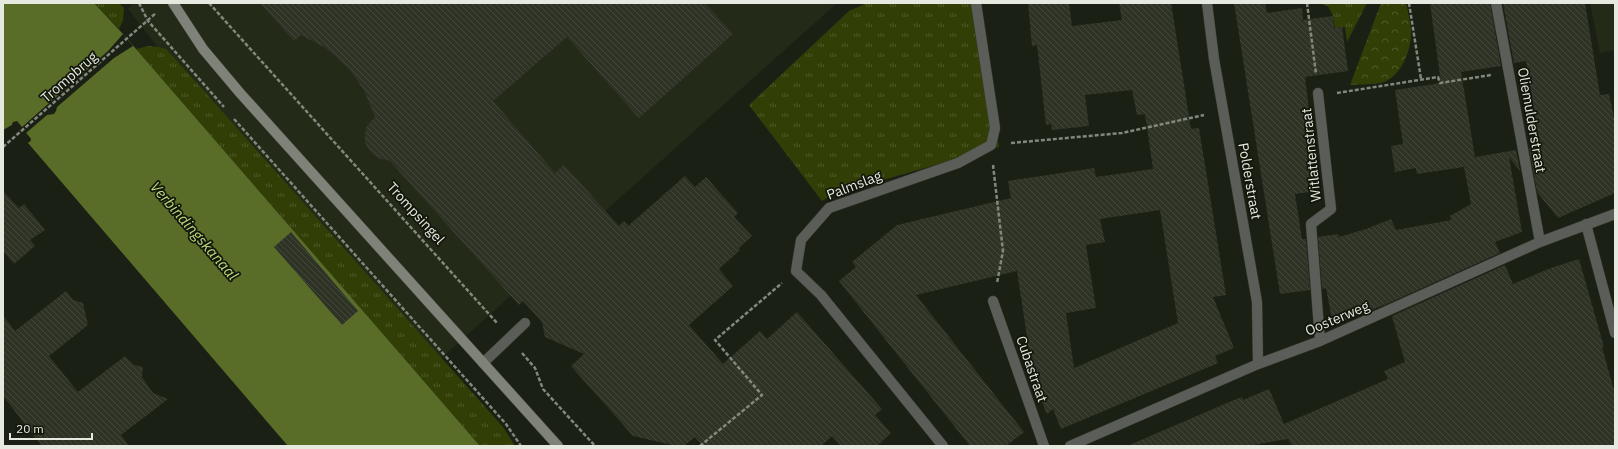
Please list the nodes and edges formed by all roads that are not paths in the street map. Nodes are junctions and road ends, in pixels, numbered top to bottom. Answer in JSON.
{"nodes":[{"id":1,"x":173,"y":3,"type":"edge"},
{"id":2,"x":976,"y":3,"type":"edge"},
{"id":3,"x":1207,"y":3,"type":"edge"},
{"id":4,"x":1496,"y":3,"type":"edge"},
{"id":5,"x":1318,"y":94,"type":"road end"},
{"id":6,"x":1615,"y":214,"type":"edge"},
{"id":7,"x":1586,"y":224,"type":"junction"},
{"id":8,"x":1540,"y":242,"type":"junction"},
{"id":9,"x":993,"y":301,"type":"road end"},
{"id":10,"x":525,"y":323,"type":"dead end"},
{"id":11,"x":1615,"y":333,"type":"edge"},
{"id":12,"x":1320,"y":341,"type":"junction"},
{"id":13,"x":483,"y":363,"type":"junction"},
{"id":14,"x":1258,"y":364,"type":"junction"},
{"id":15,"x":558,"y":446,"type":"edge"},
{"id":16,"x":943,"y":446,"type":"edge"},
{"id":17,"x":1044,"y":446,"type":"edge"},
{"id":18,"x":1070,"y":446,"type":"edge"}],
"edges":[{"from":1,"to":13,"type":"main road"},
{"from":2,"to":16,"type":"street","name":"Palmslag"},
{"from":3,"to":14,"type":"street","name":"Polderstraat"},
{"from":4,"to":8,"type":"street","name":"Oliemulderstraat"},
{"from":5,"to":12,"type":"street","name":"Witlattenstraat"},
{"from":6,"to":7,"type":"street","name":"Oosterweg"},
{"from":7,"to":8,"type":"street","name":"Oosterweg"},
{"from":7,"to":11,"type":"street"},
{"from":8,"to":12,"type":"street","name":"Oosterweg"},
{"from":9,"to":17,"type":"street","name":"Cubastraat"},
{"from":10,"to":13,"type":"street"},
{"from":12,"to":14,"type":"street","name":"Oosterweg"},
{"from":13,"to":15,"type":"main road"},
{"from":14,"to":18,"type":"street","name":"Oosterweg"}]}
